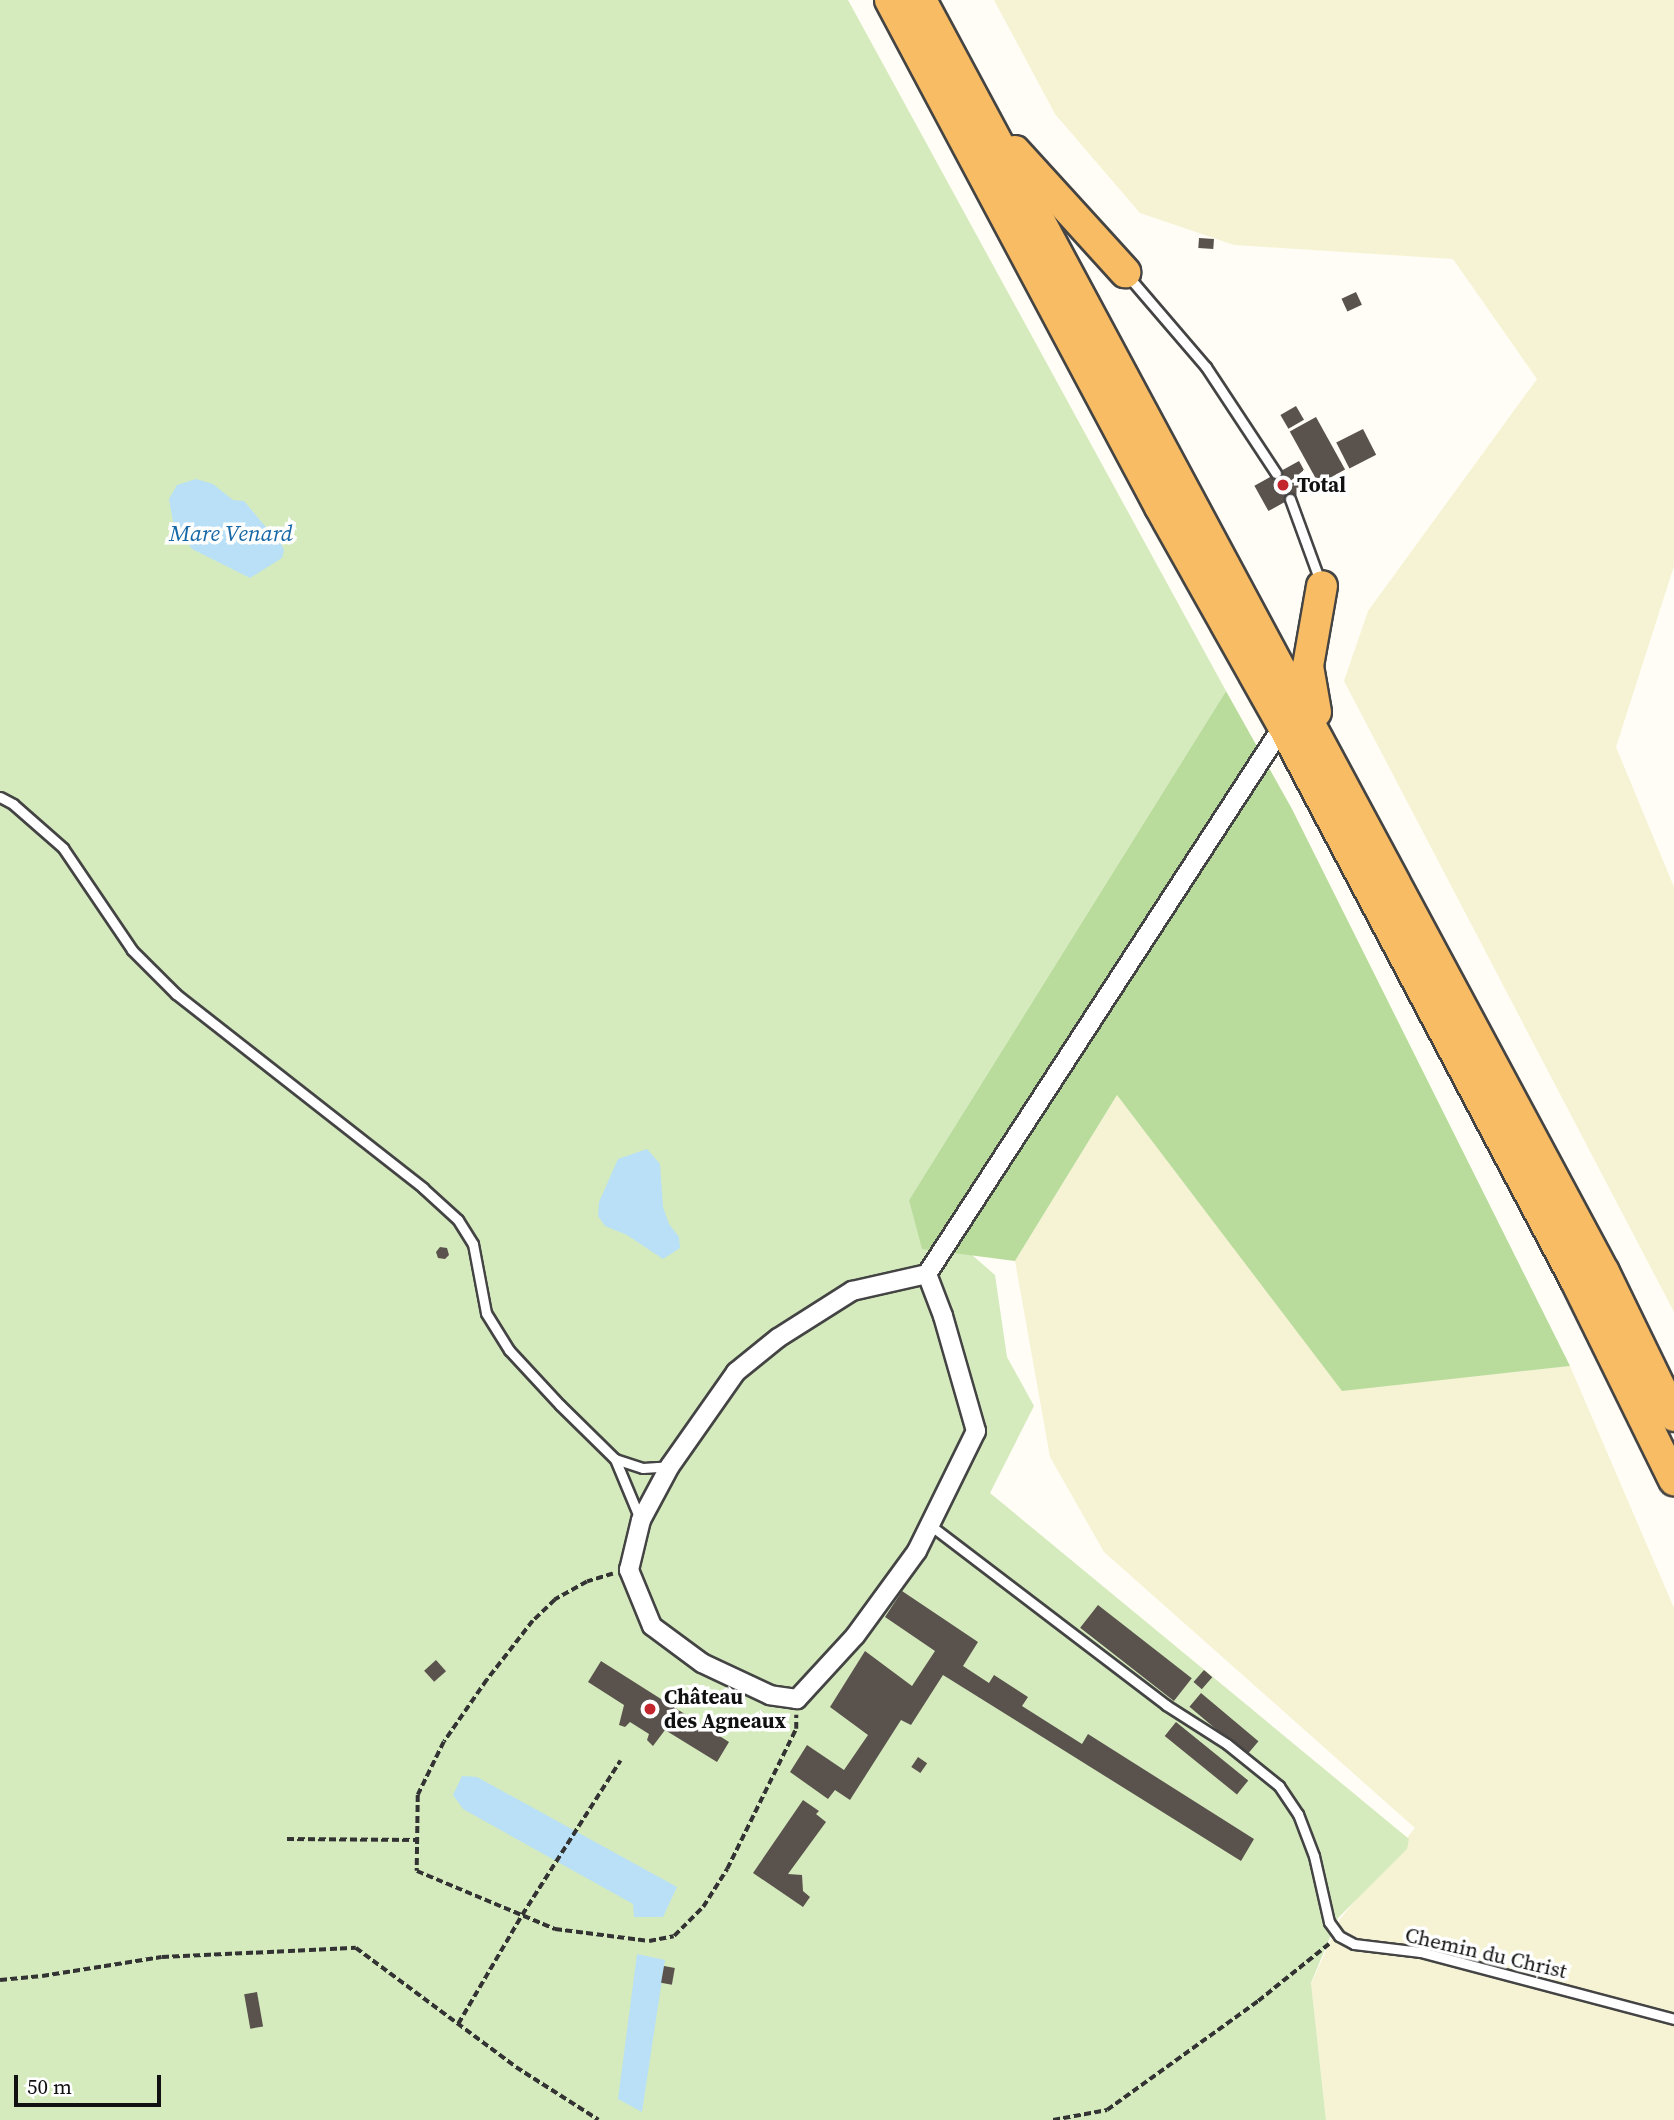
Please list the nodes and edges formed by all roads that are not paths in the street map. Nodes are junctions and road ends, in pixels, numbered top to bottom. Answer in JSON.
{"nodes":[{"id":1,"x":890,"y":0,"type":"edge"},
{"id":2,"x":921,"y":0,"type":"edge"},
{"id":3,"x":983,"y":115,"type":"junction"},
{"id":4,"x":1125,"y":272,"type":"joint"},
{"id":5,"x":1276,"y":473,"type":"dead end"},
{"id":6,"x":1290,"y":499,"type":"dead end"},
{"id":7,"x":1322,"y":586,"type":"joint"},
{"id":8,"x":1283,"y":726,"type":"junction"},
{"id":9,"x":1321,"y":740,"type":"junction"},
{"id":10,"x":0,"y":797,"type":"edge"},
{"id":11,"x":927,"y":1273,"type":"junction"},
{"id":12,"x":1674,"y":1416,"type":"edge"},
{"id":13,"x":615,"y":1459,"type":"junction"},
{"id":14,"x":670,"y":1466,"type":"junction"},
{"id":15,"x":1674,"y":1480,"type":"edge"},
{"id":16,"x":640,"y":1520,"type":"junction"},
{"id":17,"x":930,"y":1525,"type":"junction"},
{"id":18,"x":1674,"y":2019,"type":"edge"}],
"edges":[{"from":1,"to":8,"type":"highway"},
{"from":2,"to":3,"type":"highway"},
{"from":3,"to":4,"type":"highway"},
{"from":3,"to":9,"type":"highway"},
{"from":4,"to":5,"type":"lane"},
{"from":6,"to":7,"type":"lane"},
{"from":7,"to":9,"type":"highway"},
{"from":8,"to":11,"type":"street"},
{"from":8,"to":15,"type":"highway"},
{"from":9,"to":12,"type":"highway"},
{"from":10,"to":13,"type":"lane"},
{"from":11,"to":14,"type":"street"},
{"from":11,"to":17,"type":"street"},
{"from":13,"to":14,"type":"lane"},
{"from":13,"to":16,"type":"lane"},
{"from":14,"to":16,"type":"street"},
{"from":16,"to":17,"type":"street"},
{"from":17,"to":18,"type":"lane","name":"Chemin du Christ"}]}
